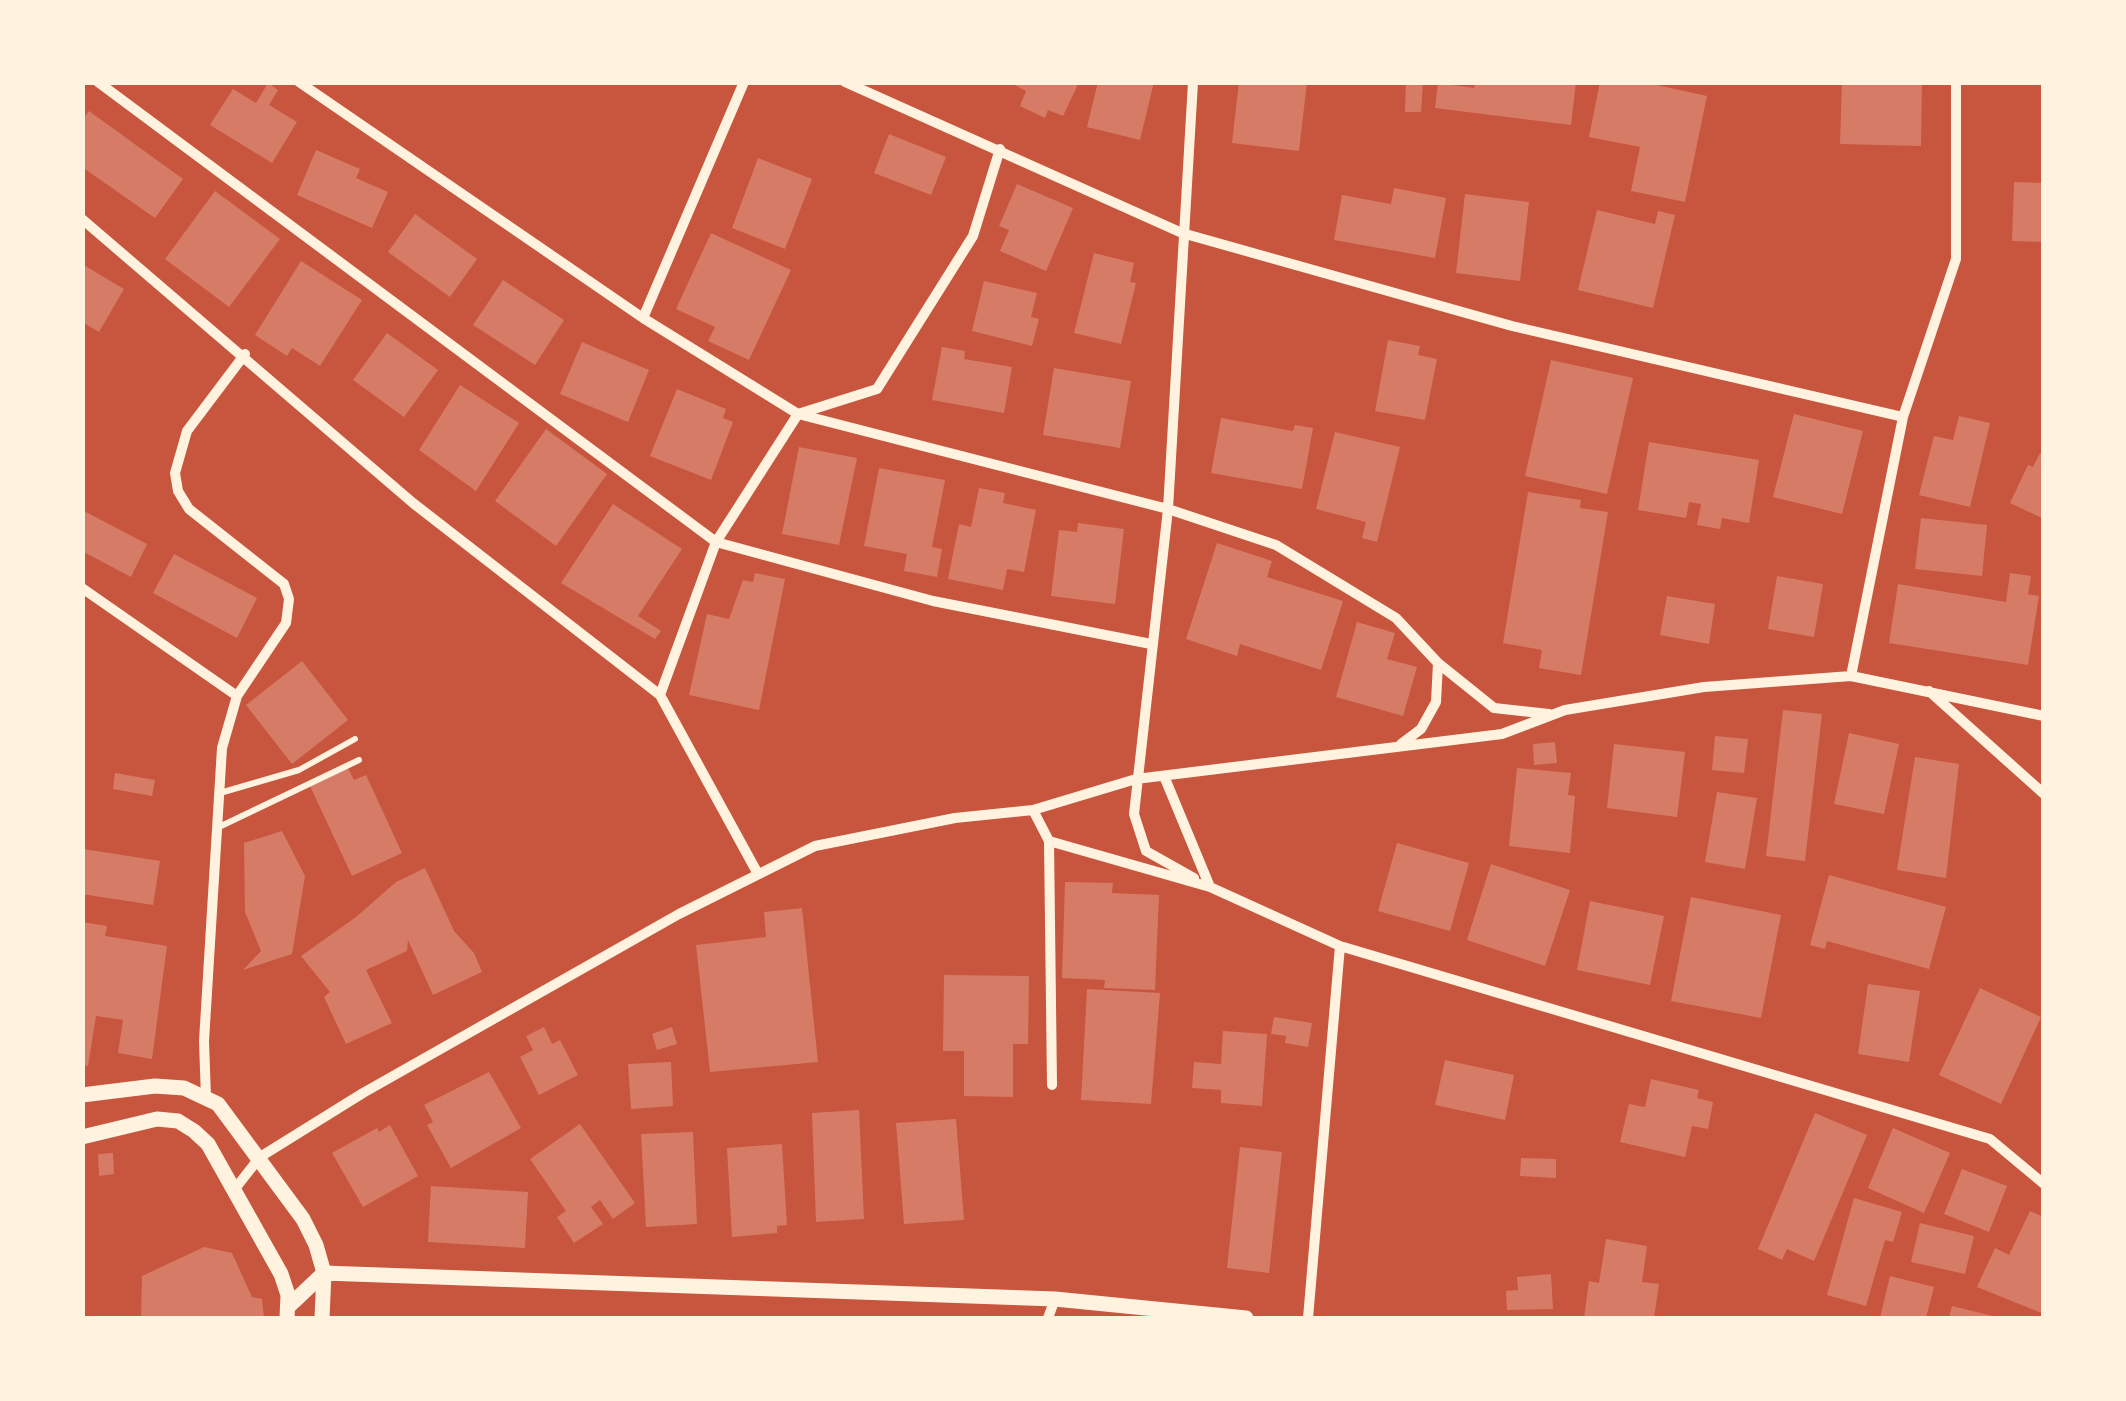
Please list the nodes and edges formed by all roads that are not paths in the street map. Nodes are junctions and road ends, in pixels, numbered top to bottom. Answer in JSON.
{"nodes":[{"id":1,"x":98,"y":82,"type":"edge"},
{"id":2,"x":300,"y":82,"type":"edge"},
{"id":3,"x":744,"y":82,"type":"edge"},
{"id":4,"x":845,"y":82,"type":"edge"},
{"id":5,"x":1193,"y":82,"type":"edge"},
{"id":6,"x":1956,"y":82,"type":"edge"},
{"id":7,"x":1000,"y":149,"type":"junction"},
{"id":8,"x":82,"y":219,"type":"edge"},
{"id":9,"x":1182,"y":234,"type":"junction"},
{"id":10,"x":643,"y":318,"type":"junction"},
{"id":11,"x":245,"y":354,"type":"junction"},
{"id":12,"x":798,"y":414,"type":"junction"},
{"id":13,"x":1903,"y":417,"type":"junction"},
{"id":14,"x":1168,"y":509,"type":"junction"},
{"id":15,"x":716,"y":542,"type":"junction"},
{"id":16,"x":82,"y":588,"type":"edge"},
{"id":17,"x":1150,"y":644,"type":"junction"},
{"id":18,"x":1438,"y":664,"type":"junction"},
{"id":19,"x":1850,"y":676,"type":"junction"},
{"id":20,"x":1929,"y":691,"type":"junction"},
{"id":21,"x":660,"y":695,"type":"junction"},
{"id":22,"x":237,"y":696,"type":"junction"},
{"id":23,"x":1554,"y":715,"type":"junction"},
{"id":24,"x":2044,"y":716,"type":"edge"},
{"id":25,"x":356,"y":739,"type":"dead end"},
{"id":26,"x":1397,"y":747,"type":"junction"},
{"id":27,"x":359,"y":760,"type":"dead end"},
{"id":28,"x":1164,"y":776,"type":"junction"},
{"id":29,"x":1136,"y":779,"type":"junction"},
{"id":30,"x":220,"y":792,"type":"junction"},
{"id":31,"x":2044,"y":794,"type":"edge"},
{"id":32,"x":1033,"y":810,"type":"junction"},
{"id":33,"x":218,"y":827,"type":"junction"},
{"id":34,"x":1049,"y":841,"type":"junction"},
{"id":35,"x":758,"y":874,"type":"junction"},
{"id":36,"x":1210,"y":886,"type":"junction"},
{"id":37,"x":1340,"y":946,"type":"junction"},
{"id":38,"x":1052,"y":1085,"type":"dead end"},
{"id":39,"x":82,"y":1095,"type":"edge"},
{"id":40,"x":206,"y":1098,"type":"junction"},
{"id":41,"x":82,"y":1137,"type":"edge"},
{"id":42,"x":260,"y":1157,"type":"junction"},
{"id":43,"x":2044,"y":1184,"type":"edge"},
{"id":44,"x":234,"y":1190,"type":"junction"},
{"id":45,"x":324,"y":1274,"type":"junction"},
{"id":46,"x":1055,"y":1299,"type":"junction"},
{"id":47,"x":288,"y":1312,"type":"edge"},
{"id":48,"x":322,"y":1318,"type":"edge"},
{"id":49,"x":1048,"y":1318,"type":"edge"},
{"id":50,"x":1246,"y":1318,"type":"edge"},
{"id":51,"x":1308,"y":1318,"type":"edge"}],
"edges":[{"from":1,"to":15,"type":"street"},
{"from":2,"to":10,"type":"street"},
{"from":3,"to":10,"type":"street"},
{"from":4,"to":7,"type":"street"},
{"from":5,"to":9,"type":"street"},
{"from":6,"to":13,"type":"street"},
{"from":7,"to":9,"type":"street"},
{"from":7,"to":12,"type":"street"},
{"from":8,"to":11,"type":"street"},
{"from":9,"to":13,"type":"street"},
{"from":9,"to":14,"type":"street"},
{"from":10,"to":12,"type":"street"},
{"from":11,"to":21,"type":"street"},
{"from":11,"to":22,"type":"street"},
{"from":12,"to":14,"type":"street"},
{"from":12,"to":15,"type":"street"},
{"from":13,"to":19,"type":"street"},
{"from":14,"to":17,"type":"street"},
{"from":14,"to":18,"type":"street"},
{"from":15,"to":17,"type":"street"},
{"from":15,"to":21,"type":"street"},
{"from":16,"to":22,"type":"street"},
{"from":17,"to":29,"type":"street"},
{"from":18,"to":23,"type":"street"},
{"from":18,"to":26,"type":"street"},
{"from":19,"to":20,"type":"street"},
{"from":19,"to":23,"type":"street"},
{"from":20,"to":24,"type":"street"},
{"from":20,"to":31,"type":"street"},
{"from":21,"to":35,"type":"street"},
{"from":22,"to":30,"type":"street"},
{"from":23,"to":26,"type":"street"},
{"from":25,"to":30,"type":"lane"},
{"from":26,"to":28,"type":"street"},
{"from":27,"to":33,"type":"lane"},
{"from":28,"to":29,"type":"street"},
{"from":28,"to":36,"type":"street"},
{"from":29,"to":32,"type":"street"},
{"from":29,"to":36,"type":"street"},
{"from":30,"to":33,"type":"street"},
{"from":32,"to":34,"type":"street"},
{"from":32,"to":35,"type":"street"},
{"from":33,"to":40,"type":"street"},
{"from":34,"to":36,"type":"street"},
{"from":34,"to":38,"type":"street"},
{"from":35,"to":42,"type":"street"},
{"from":36,"to":37,"type":"street"},
{"from":37,"to":43,"type":"street"},
{"from":37,"to":51,"type":"street"},
{"from":39,"to":40,"type":"street"},
{"from":40,"to":42,"type":"street"},
{"from":41,"to":44,"type":"street"},
{"from":42,"to":44,"type":"street"},
{"from":42,"to":45,"type":"street"},
{"from":44,"to":47,"type":"street"},
{"from":45,"to":46,"type":"street"},
{"from":45,"to":47,"type":"street"},
{"from":45,"to":48,"type":"street"},
{"from":46,"to":49,"type":"street"},
{"from":46,"to":50,"type":"street"}]}
